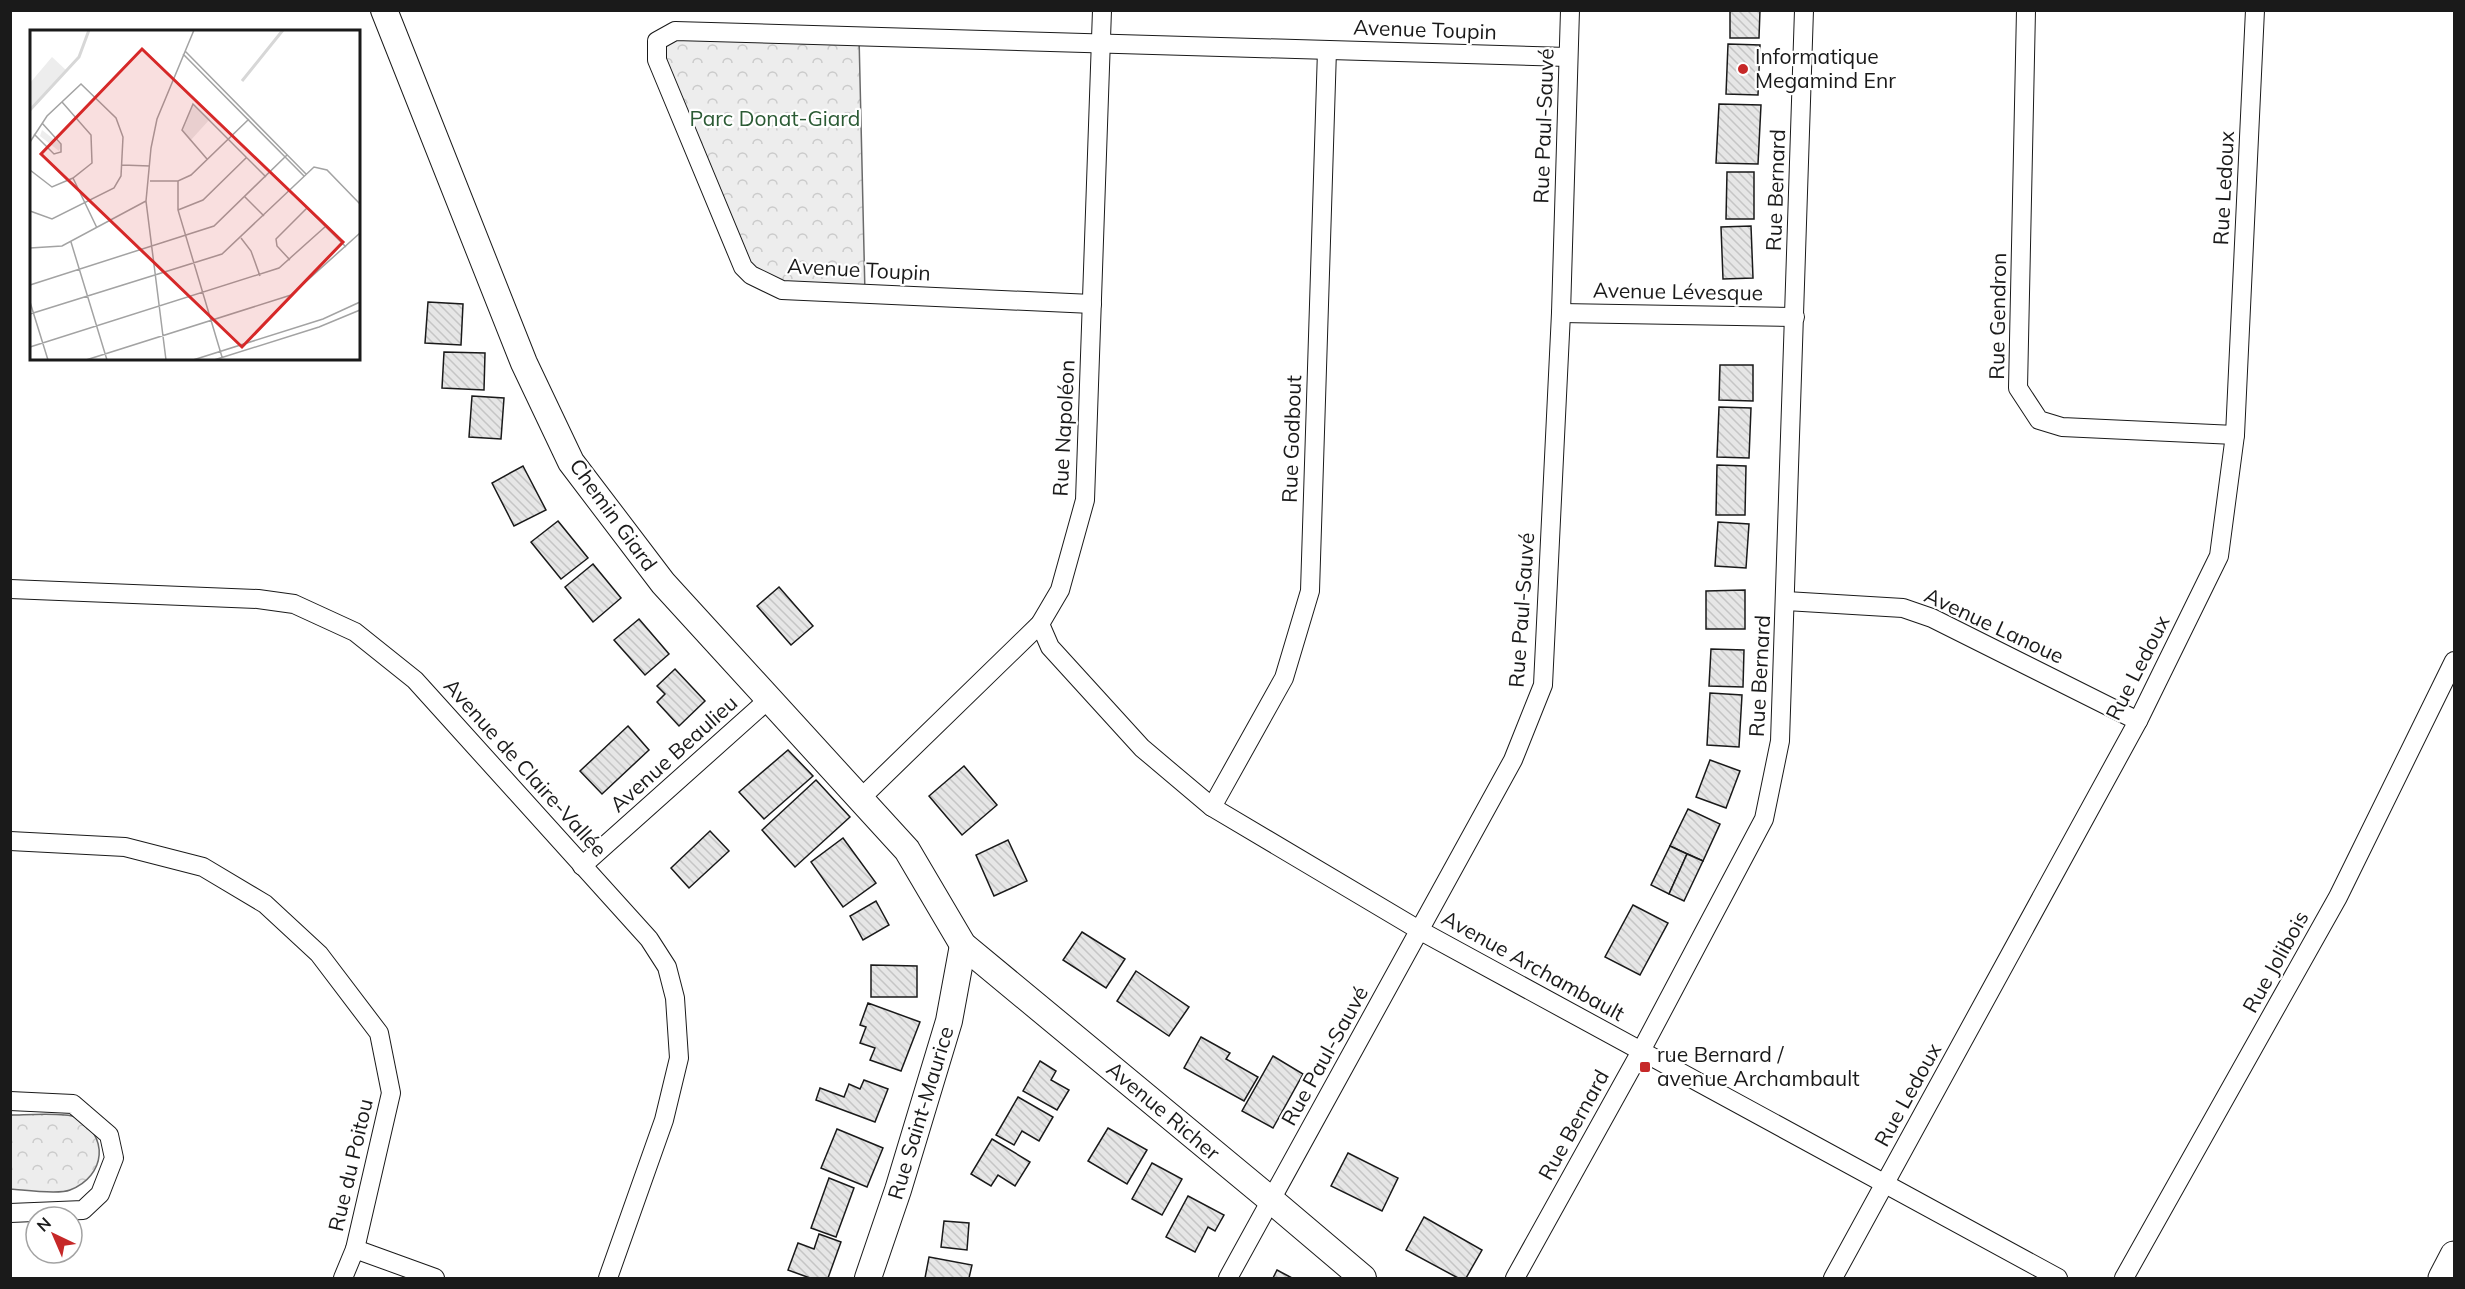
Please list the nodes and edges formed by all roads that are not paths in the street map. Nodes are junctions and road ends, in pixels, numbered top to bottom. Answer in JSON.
{"nodes":[{"id":1,"x":384,"y":10,"type":"edge"},
{"id":2,"x":1102,"y":10,"type":"edge"},
{"id":3,"x":1570,"y":10,"type":"edge"},
{"id":4,"x":1804,"y":10,"type":"edge"},
{"id":5,"x":2026,"y":10,"type":"edge"},
{"id":6,"x":2255,"y":10,"type":"edge"},
{"id":7,"x":1101,"y":43,"type":"junction"},
{"id":8,"x":1327,"y":50,"type":"junction"},
{"id":9,"x":1568,"y":57,"type":"junction"},
{"id":10,"x":1092,"y":304,"type":"junction"},
{"id":11,"x":1561,"y":313,"type":"junction"},
{"id":12,"x":1794,"y":317,"type":"junction"},
{"id":13,"x":2235,"y":435,"type":"junction"},
{"id":14,"x":10,"y":589,"type":"edge"},
{"id":15,"x":1786,"y":601,"type":"junction"},
{"id":16,"x":1040,"y":624,"type":"junction"},
{"id":17,"x":2454,"y":661,"type":"edge"},
{"id":18,"x":769,"y":699,"type":"junction"},
{"id":19,"x":2138,"y":722,"type":"junction"},
{"id":20,"x":860,"y":799,"type":"junction"},
{"id":21,"x":1212,"y":807,"type":"junction"},
{"id":22,"x":10,"y":841,"type":"edge"},
{"id":23,"x":582,"y":866,"type":"junction"},
{"id":24,"x":1419,"y":930,"type":"junction"},
{"id":25,"x":963,"y":945,"type":"junction"},
{"id":26,"x":1641,"y":1051,"type":"junction"},
{"id":27,"x":10,"y":1101,"type":"edge"},
{"id":28,"x":1885,"y":1183,"type":"junction"},
{"id":29,"x":1271,"y":1200,"type":"junction"},
{"id":30,"x":10,"y":1213,"type":"edge"},
{"id":31,"x":355,"y":1249,"type":"junction"},
{"id":32,"x":2454,"y":1256,"type":"edge"},
{"id":33,"x":343,"y":1278,"type":"edge"},
{"id":34,"x":435,"y":1278,"type":"edge"},
{"id":35,"x":608,"y":1278,"type":"edge"},
{"id":36,"x":868,"y":1278,"type":"edge"},
{"id":37,"x":1228,"y":1278,"type":"edge"},
{"id":38,"x":1363,"y":1278,"type":"edge"},
{"id":39,"x":1515,"y":1278,"type":"edge"},
{"id":40,"x":1833,"y":1278,"type":"edge"},
{"id":41,"x":2058,"y":1278,"type":"edge"},
{"id":42,"x":2124,"y":1278,"type":"edge"},
{"id":43,"x":2442,"y":1278,"type":"edge"}],
"edges":[{"from":1,"to":18,"type":"street","name":"Chemin Giard"},
{"from":2,"to":7,"type":"street","name":"Rue Napoléon"},
{"from":3,"to":9,"type":"street","name":"Rue Paul-Sauvé"},
{"from":4,"to":12,"type":"street","name":"Rue Bernard"},
{"from":5,"to":13,"type":"street","name":"Rue Gendron"},
{"from":6,"to":13,"type":"street","name":"Rue Ledoux"},
{"from":7,"to":8,"type":"street","name":"Avenue Toupin"},
{"from":7,"to":10,"type":"street","name":"Rue Napoléon"},
{"from":7,"to":10,"type":"street","name":"Avenue Toupin"},
{"from":8,"to":9,"type":"street","name":"Avenue Toupin"},
{"from":8,"to":21,"type":"street","name":"Rue Godbout"},
{"from":9,"to":11,"type":"street","name":"Rue Paul-Sauvé"},
{"from":10,"to":16,"type":"street","name":"Rue Napoléon"},
{"from":11,"to":12,"type":"street","name":"Avenue Lévesque"},
{"from":11,"to":24,"type":"street","name":"Rue Paul-Sauvé"},
{"from":12,"to":15,"type":"street","name":"Rue Bernard"},
{"from":13,"to":19,"type":"street","name":"Rue Ledoux"},
{"from":14,"to":23,"type":"street","name":"Avenue de Claire-Vallée"},
{"from":15,"to":19,"type":"street","name":"Avenue Lanoue"},
{"from":15,"to":26,"type":"street","name":"Rue Bernard"},
{"from":16,"to":20,"type":"street","name":"Rue Napoléon"},
{"from":16,"to":21,"type":"street","name":"Avenue Archambault"},
{"from":17,"to":42,"type":"street","name":"Rue Jolibois"},
{"from":18,"to":20,"type":"street","name":"Chemin Giard"},
{"from":18,"to":23,"type":"street","name":"Avenue Beaulieu"},
{"from":19,"to":28,"type":"street","name":"Rue Ledoux"},
{"from":20,"to":25,"type":"street","name":"Chemin Giard"},
{"from":21,"to":24,"type":"street","name":"Avenue Archambault"},
{"from":22,"to":31,"type":"street","name":"Rue du Poitou"},
{"from":23,"to":35,"type":"street","name":"Avenue de Claire-Vallée"},
{"from":24,"to":26,"type":"street","name":"Avenue Archambault"},
{"from":24,"to":29,"type":"street","name":"Rue Paul-Sauvé"},
{"from":25,"to":29,"type":"street","name":"Avenue Richer"},
{"from":25,"to":36,"type":"street","name":"Rue Saint-Maurice"},
{"from":26,"to":28,"type":"street","name":"Avenue Archambault"},
{"from":26,"to":39,"type":"street","name":"Rue Bernard"},
{"from":27,"to":30,"type":"street"},
{"from":28,"to":40,"type":"street","name":"Rue Ledoux"},
{"from":28,"to":41,"type":"street","name":"Avenue Archambault"},
{"from":29,"to":37,"type":"street","name":"Rue Paul-Sauvé"},
{"from":29,"to":38,"type":"street","name":"Avenue Richer"},
{"from":31,"to":33,"type":"street","name":"Rue du Poitou"},
{"from":31,"to":34,"type":"street"},
{"from":32,"to":43,"type":"main road"}]}
